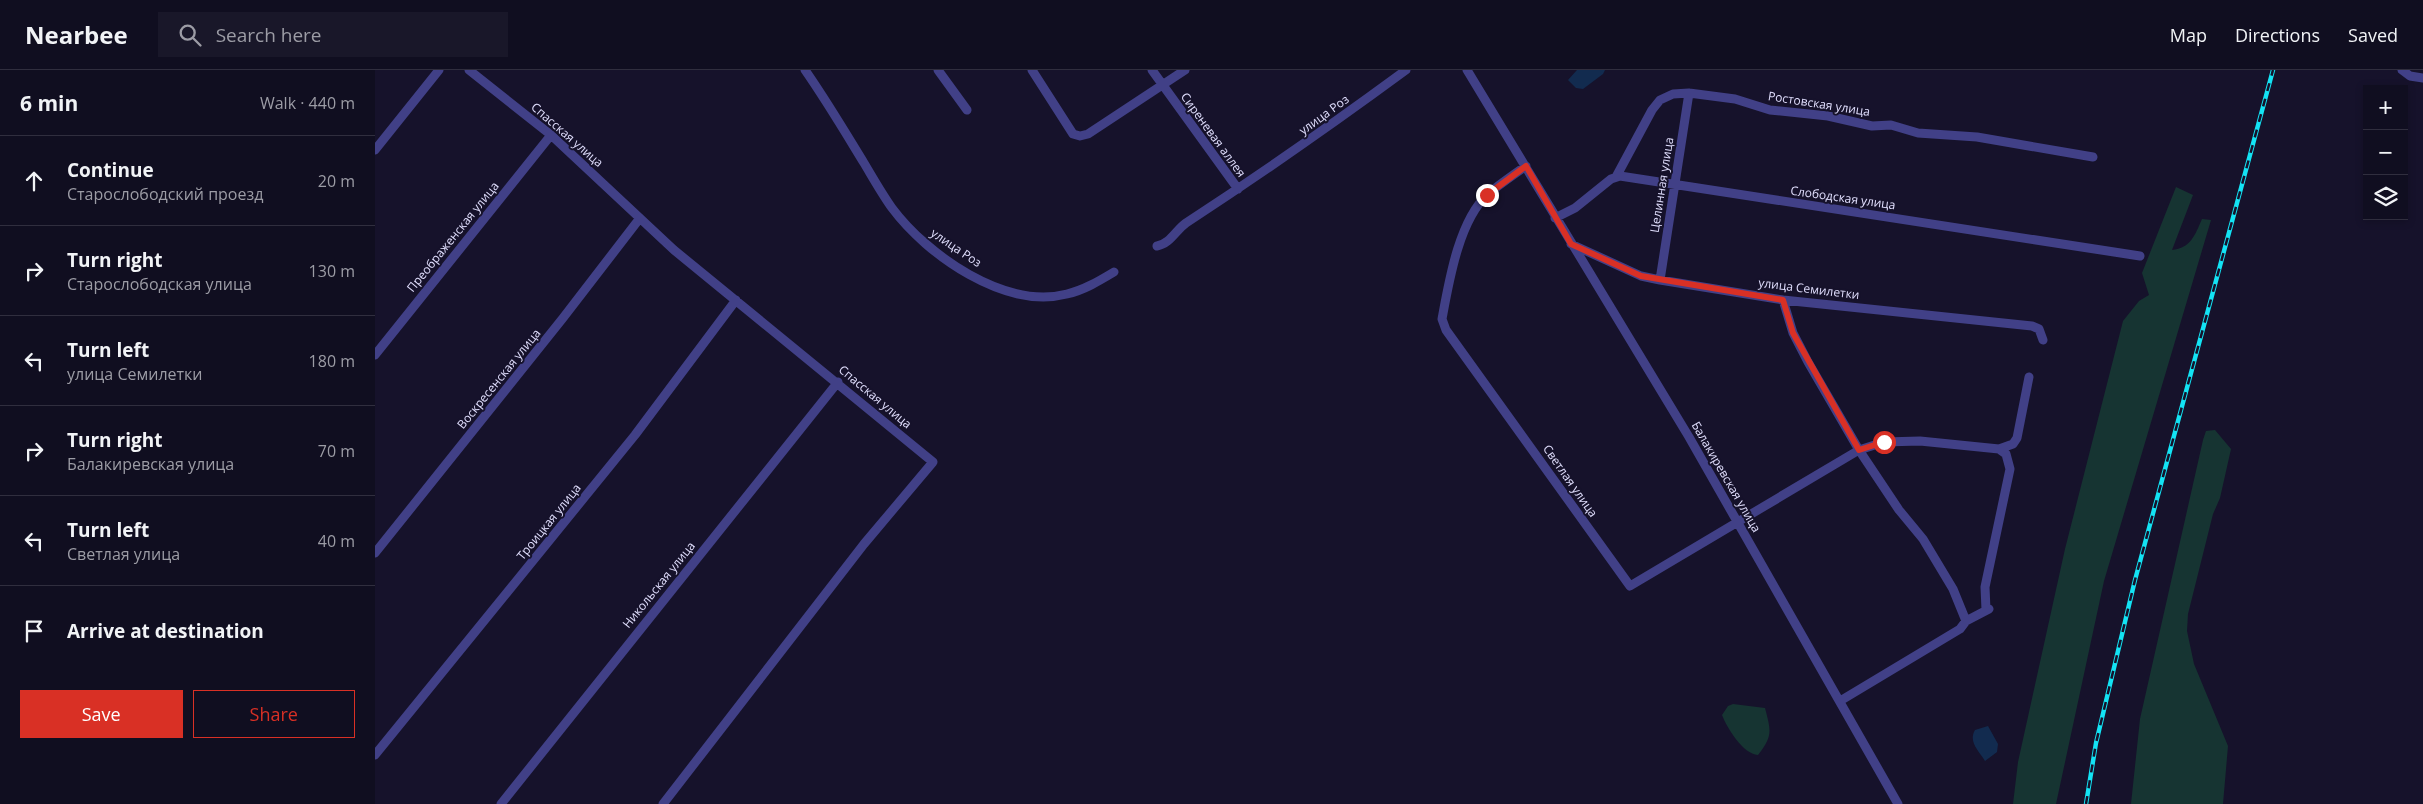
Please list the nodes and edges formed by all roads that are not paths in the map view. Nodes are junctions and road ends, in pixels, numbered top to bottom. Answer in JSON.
{"nodes":[{"id":1,"x":439,"y":70,"type":"edge"},
{"id":2,"x":469,"y":70,"type":"edge"},
{"id":3,"x":805,"y":70,"type":"edge"},
{"id":4,"x":938,"y":70,"type":"edge"},
{"id":5,"x":1032,"y":70,"type":"edge"},
{"id":6,"x":1152,"y":70,"type":"edge"},
{"id":7,"x":1185,"y":70,"type":"edge"},
{"id":8,"x":1406,"y":70,"type":"edge"},
{"id":9,"x":1467,"y":70,"type":"edge"},
{"id":10,"x":2402,"y":70,"type":"edge"},
{"id":11,"x":2423,"y":78,"type":"edge"},
{"id":12,"x":1162,"y":85,"type":"junction"},
{"id":13,"x":1689,"y":93,"type":"junction"},
{"id":14,"x":967,"y":110,"type":"dead end"},
{"id":15,"x":551,"y":135,"type":"junction"},
{"id":16,"x":375,"y":150,"type":"edge"},
{"id":17,"x":2093,"y":157,"type":"dead end"},
{"id":18,"x":1526,"y":166,"type":"junction"},
{"id":19,"x":1616,"y":177,"type":"junction"},
{"id":20,"x":1675,"y":186,"type":"junction"},
{"id":21,"x":1238,"y":189,"type":"junction"},
{"id":22,"x":640,"y":218,"type":"junction"},
{"id":23,"x":1555,"y":218,"type":"junction"},
{"id":24,"x":1571,"y":244,"type":"junction"},
{"id":25,"x":1157,"y":246,"type":"dead end"},
{"id":26,"x":2140,"y":256,"type":"dead end"},
{"id":27,"x":1114,"y":272,"type":"dead end"},
{"id":28,"x":1660,"y":280,"type":"junction"},
{"id":29,"x":736,"y":300,"type":"junction"},
{"id":30,"x":1783,"y":300,"type":"junction"},
{"id":31,"x":2043,"y":340,"type":"dead end"},
{"id":32,"x":375,"y":355,"type":"edge"},
{"id":33,"x":2029,"y":376,"type":"dead end"},
{"id":34,"x":838,"y":382,"type":"junction"},
{"id":35,"x":1999,"y":449,"type":"junction"},
{"id":36,"x":1859,"y":450,"type":"junction"},
{"id":37,"x":1738,"y":522,"type":"junction"},
{"id":38,"x":375,"y":553,"type":"edge"},
{"id":39,"x":1966,"y":621,"type":"junction"},
{"id":40,"x":1840,"y":701,"type":"junction"},
{"id":41,"x":375,"y":755,"type":"edge"},
{"id":42,"x":501,"y":804,"type":"edge"},
{"id":43,"x":663,"y":804,"type":"edge"},
{"id":44,"x":1898,"y":804,"type":"edge"}],
"edges":[{"from":1,"to":16,"type":"street"},
{"from":2,"to":15,"type":"street","name":"Спасская улица"},
{"from":3,"to":27,"type":"street","name":"улица Роз"},
{"from":4,"to":14,"type":"street"},
{"from":5,"to":12,"type":"street"},
{"from":6,"to":12,"type":"street","name":"Сиреневая аллея"},
{"from":7,"to":12,"type":"street"},
{"from":8,"to":21,"type":"street","name":"улица Роз"},
{"from":9,"to":18,"type":"street","name":"Балакиревская улица"},
{"from":10,"to":11,"type":"street"},
{"from":12,"to":21,"type":"street","name":"Сиреневая аллея"},
{"from":13,"to":17,"type":"street","name":"Ростовская улица"},
{"from":13,"to":19,"type":"street","name":"Ростовская улица"},
{"from":13,"to":20,"type":"street","name":"Целинная улица"},
{"from":15,"to":22,"type":"street","name":"Спасская улица"},
{"from":15,"to":32,"type":"street","name":"Преображенская улица"},
{"from":18,"to":23,"type":"street","name":"Балакиревская улица"},
{"from":18,"to":37,"type":"street","name":"Светлая улица"},
{"from":19,"to":20,"type":"street","name":"Слободская улица"},
{"from":19,"to":23,"type":"street"},
{"from":20,"to":26,"type":"street","name":"Слободская улица"},
{"from":20,"to":28,"type":"street","name":"Целинная улица"},
{"from":21,"to":25,"type":"street","name":"улица Роз"},
{"from":22,"to":29,"type":"street","name":"Спасская улица"},
{"from":22,"to":38,"type":"street","name":"Воскресенская улица"},
{"from":23,"to":24,"type":"street","name":"Балакиревская улица"},
{"from":24,"to":28,"type":"street","name":"улица Семилетки"},
{"from":24,"to":37,"type":"street","name":"Балакиревская улица"},
{"from":28,"to":30,"type":"street","name":"улица Семилетки"},
{"from":29,"to":34,"type":"street","name":"Спасская улица"},
{"from":29,"to":41,"type":"street","name":"Троицкая улица"},
{"from":30,"to":31,"type":"street","name":"улица Семилетки"},
{"from":30,"to":36,"type":"street"},
{"from":33,"to":35,"type":"street"},
{"from":34,"to":42,"type":"street","name":"Никольская улица"},
{"from":34,"to":43,"type":"street","name":"Спасская улица"},
{"from":35,"to":36,"type":"street","name":"Светлая улица"},
{"from":35,"to":39,"type":"street"},
{"from":36,"to":37,"type":"street","name":"Светлая улица"},
{"from":36,"to":39,"type":"street"},
{"from":37,"to":40,"type":"street","name":"Балакиревская улица"},
{"from":39,"to":40,"type":"street"},
{"from":40,"to":44,"type":"street","name":"Балакиревская улица"}]}
